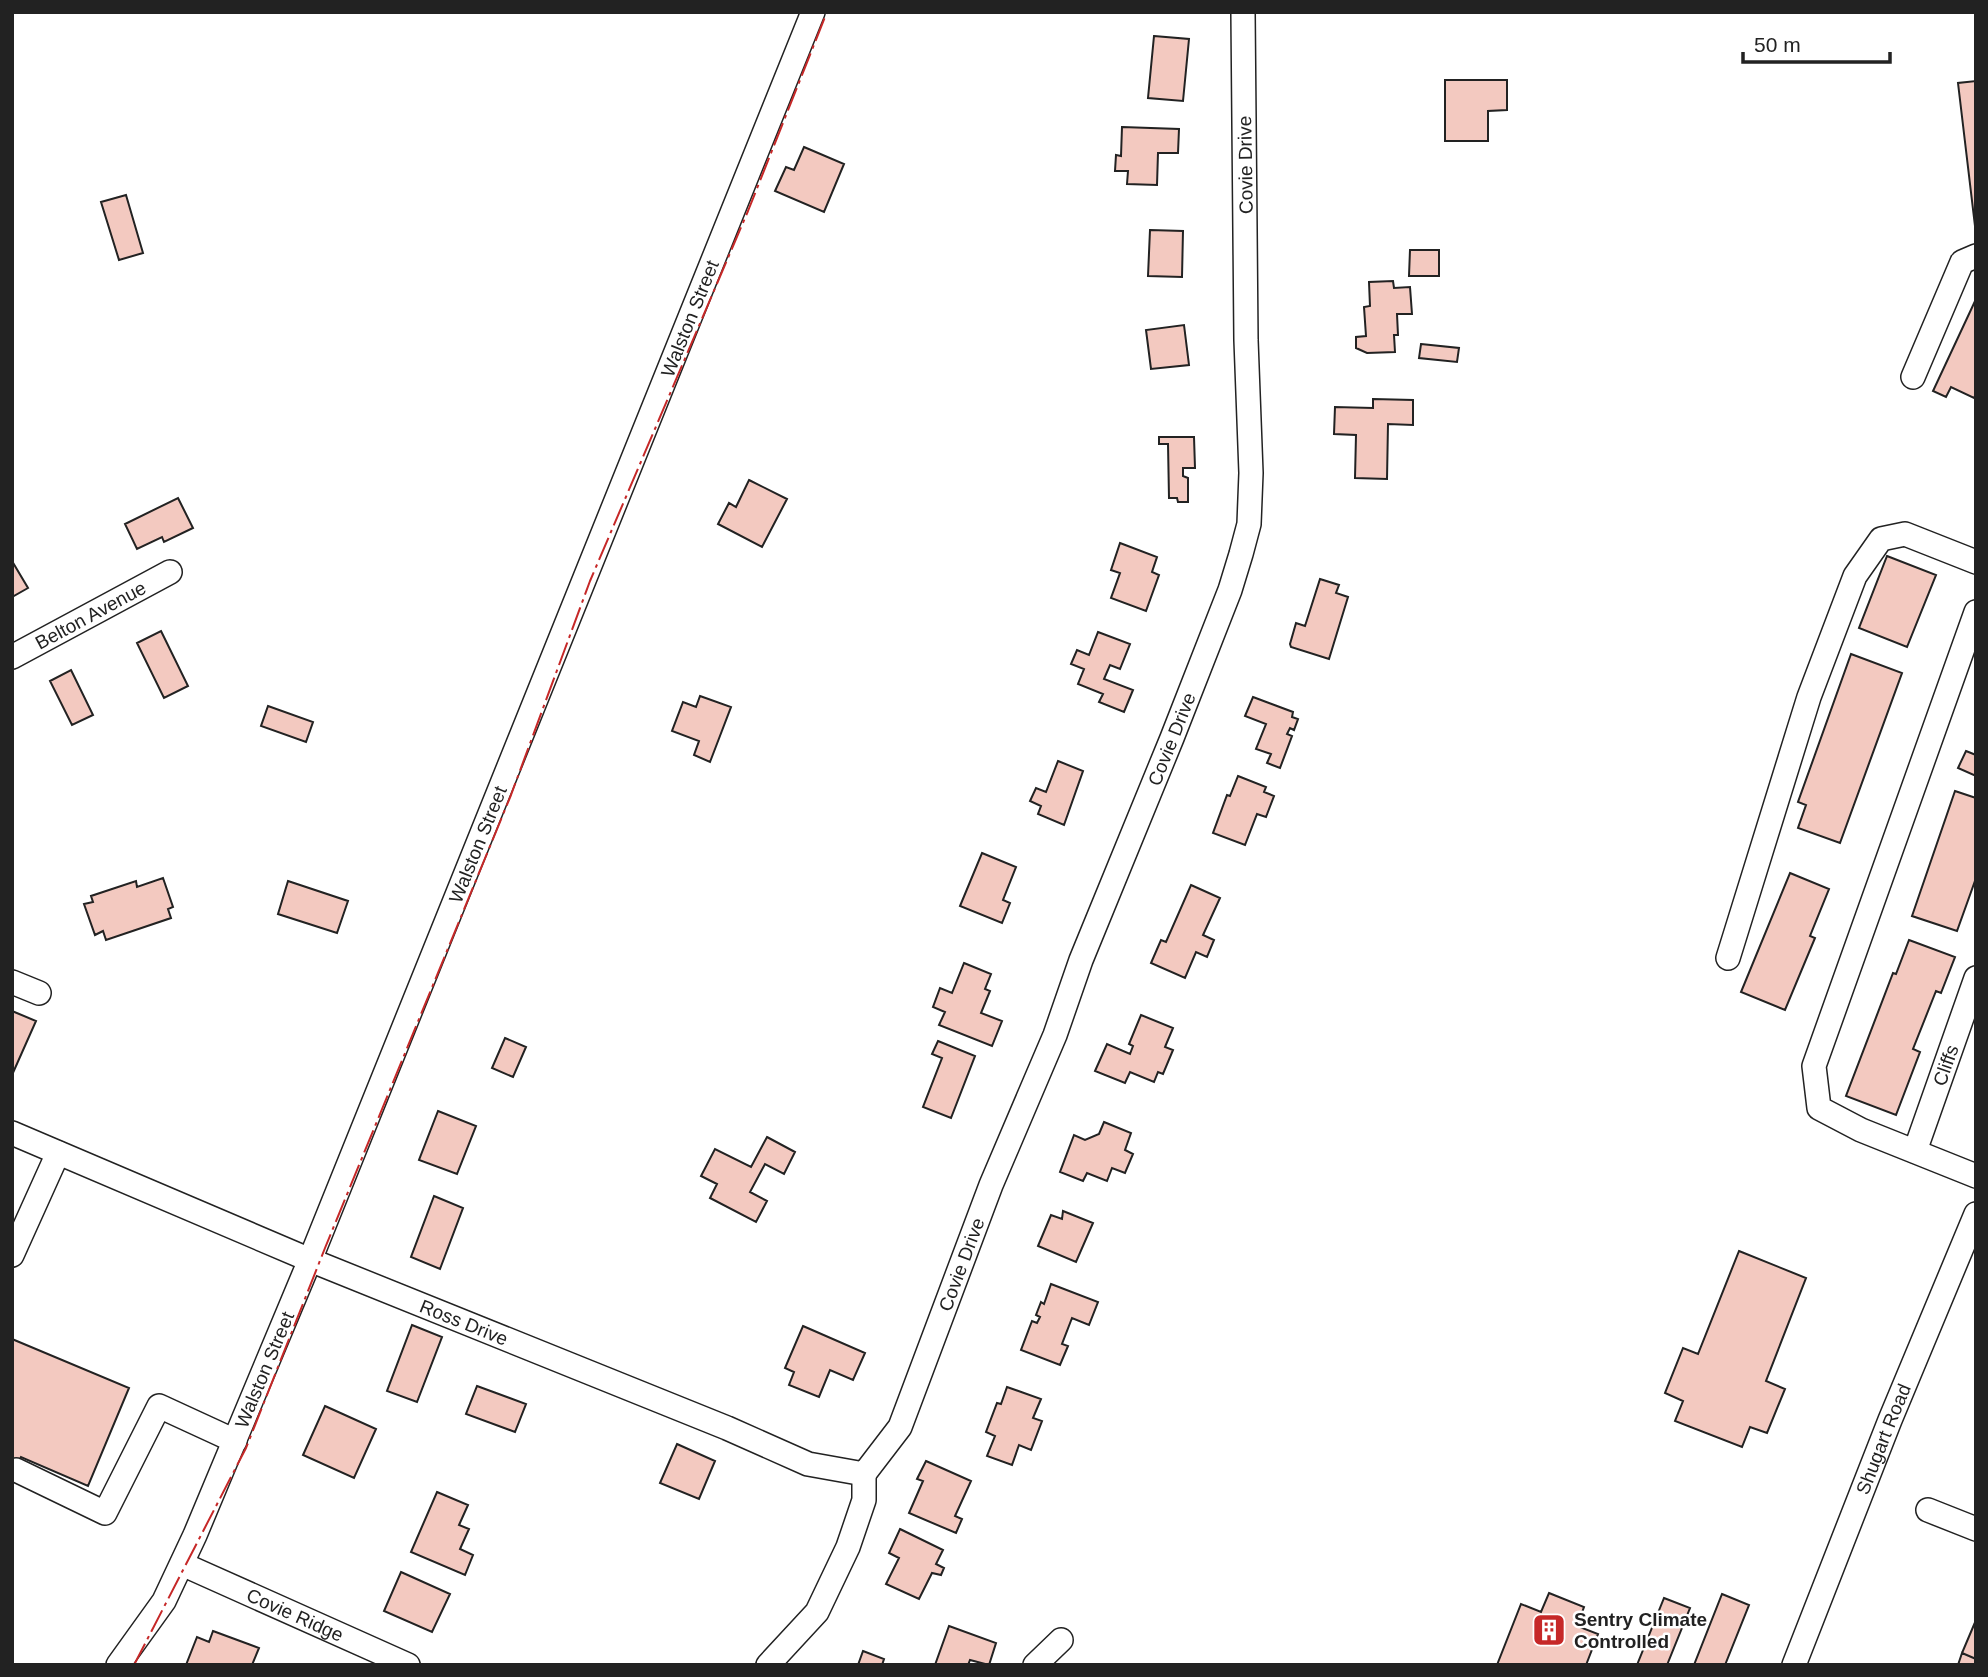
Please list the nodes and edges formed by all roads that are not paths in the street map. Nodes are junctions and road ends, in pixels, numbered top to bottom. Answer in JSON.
{"nodes":[{"id":1,"x":813,"y":12,"type":"edge"},
{"id":2,"x":1244,"y":12,"type":"edge"},
{"id":3,"x":1976,"y":256,"type":"edge"},
{"id":4,"x":1913,"y":377,"type":"dead end"},
{"id":5,"x":1976,"y":562,"type":"edge"},
{"id":6,"x":170,"y":572,"type":"dead end"},
{"id":7,"x":1976,"y":612,"type":"edge"},
{"id":8,"x":12,"y":657,"type":"edge"},
{"id":9,"x":1728,"y":958,"type":"dead end"},
{"id":10,"x":1976,"y":978,"type":"edge"},
{"id":11,"x":12,"y":982,"type":"edge"},
{"id":12,"x":39,"y":993,"type":"dead end"},
{"id":13,"x":12,"y":1133,"type":"edge"},
{"id":14,"x":1915,"y":1151,"type":"junction"},
{"id":15,"x":58,"y":1153,"type":"junction"},
{"id":16,"x":1976,"y":1176,"type":"edge"},
{"id":17,"x":1974,"y":1220,"type":"edge"},
{"id":18,"x":12,"y":1255,"type":"edge"},
{"id":19,"x":310,"y":1259,"type":"junction"},
{"id":20,"x":234,"y":1441,"type":"junction"},
{"id":21,"x":16,"y":1469,"type":"dead end"},
{"id":22,"x":864,"y":1474,"type":"junction"},
{"id":23,"x":1928,"y":1510,"type":"dead end"},
{"id":24,"x":1976,"y":1529,"type":"edge"},
{"id":25,"x":182,"y":1564,"type":"junction"},
{"id":26,"x":1061,"y":1640,"type":"dead end"},
{"id":27,"x":118,"y":1665,"type":"edge"},
{"id":28,"x":408,"y":1665,"type":"edge"},
{"id":29,"x":768,"y":1665,"type":"edge"},
{"id":30,"x":1035,"y":1665,"type":"edge"},
{"id":31,"x":1794,"y":1665,"type":"edge"}],
"edges":[{"from":1,"to":19,"type":"street","name":"Walston Street"},
{"from":2,"to":22,"type":"street","name":"Covie Drive"},
{"from":3,"to":4,"type":"street"},
{"from":5,"to":9,"type":"street"},
{"from":6,"to":8,"type":"street","name":"Belton Avenue"},
{"from":7,"to":14,"type":"street"},
{"from":10,"to":14,"type":"street","name":"Cliffs"},
{"from":11,"to":12,"type":"street"},
{"from":13,"to":15,"type":"street","name":"Ross Drive"},
{"from":14,"to":16,"type":"street"},
{"from":15,"to":18,"type":"street"},
{"from":15,"to":19,"type":"street","name":"Ross Drive"},
{"from":17,"to":31,"type":"street","name":"Shugart Road"},
{"from":19,"to":20,"type":"street","name":"Walston Street"},
{"from":19,"to":22,"type":"street","name":"Ross Drive"},
{"from":20,"to":21,"type":"street"},
{"from":20,"to":25,"type":"street","name":"Walston Street"},
{"from":22,"to":29,"type":"street"},
{"from":23,"to":24,"type":"street"},
{"from":25,"to":27,"type":"street","name":"Walston Street"},
{"from":25,"to":28,"type":"street","name":"Covie Ridge"},
{"from":26,"to":30,"type":"street"}]}
